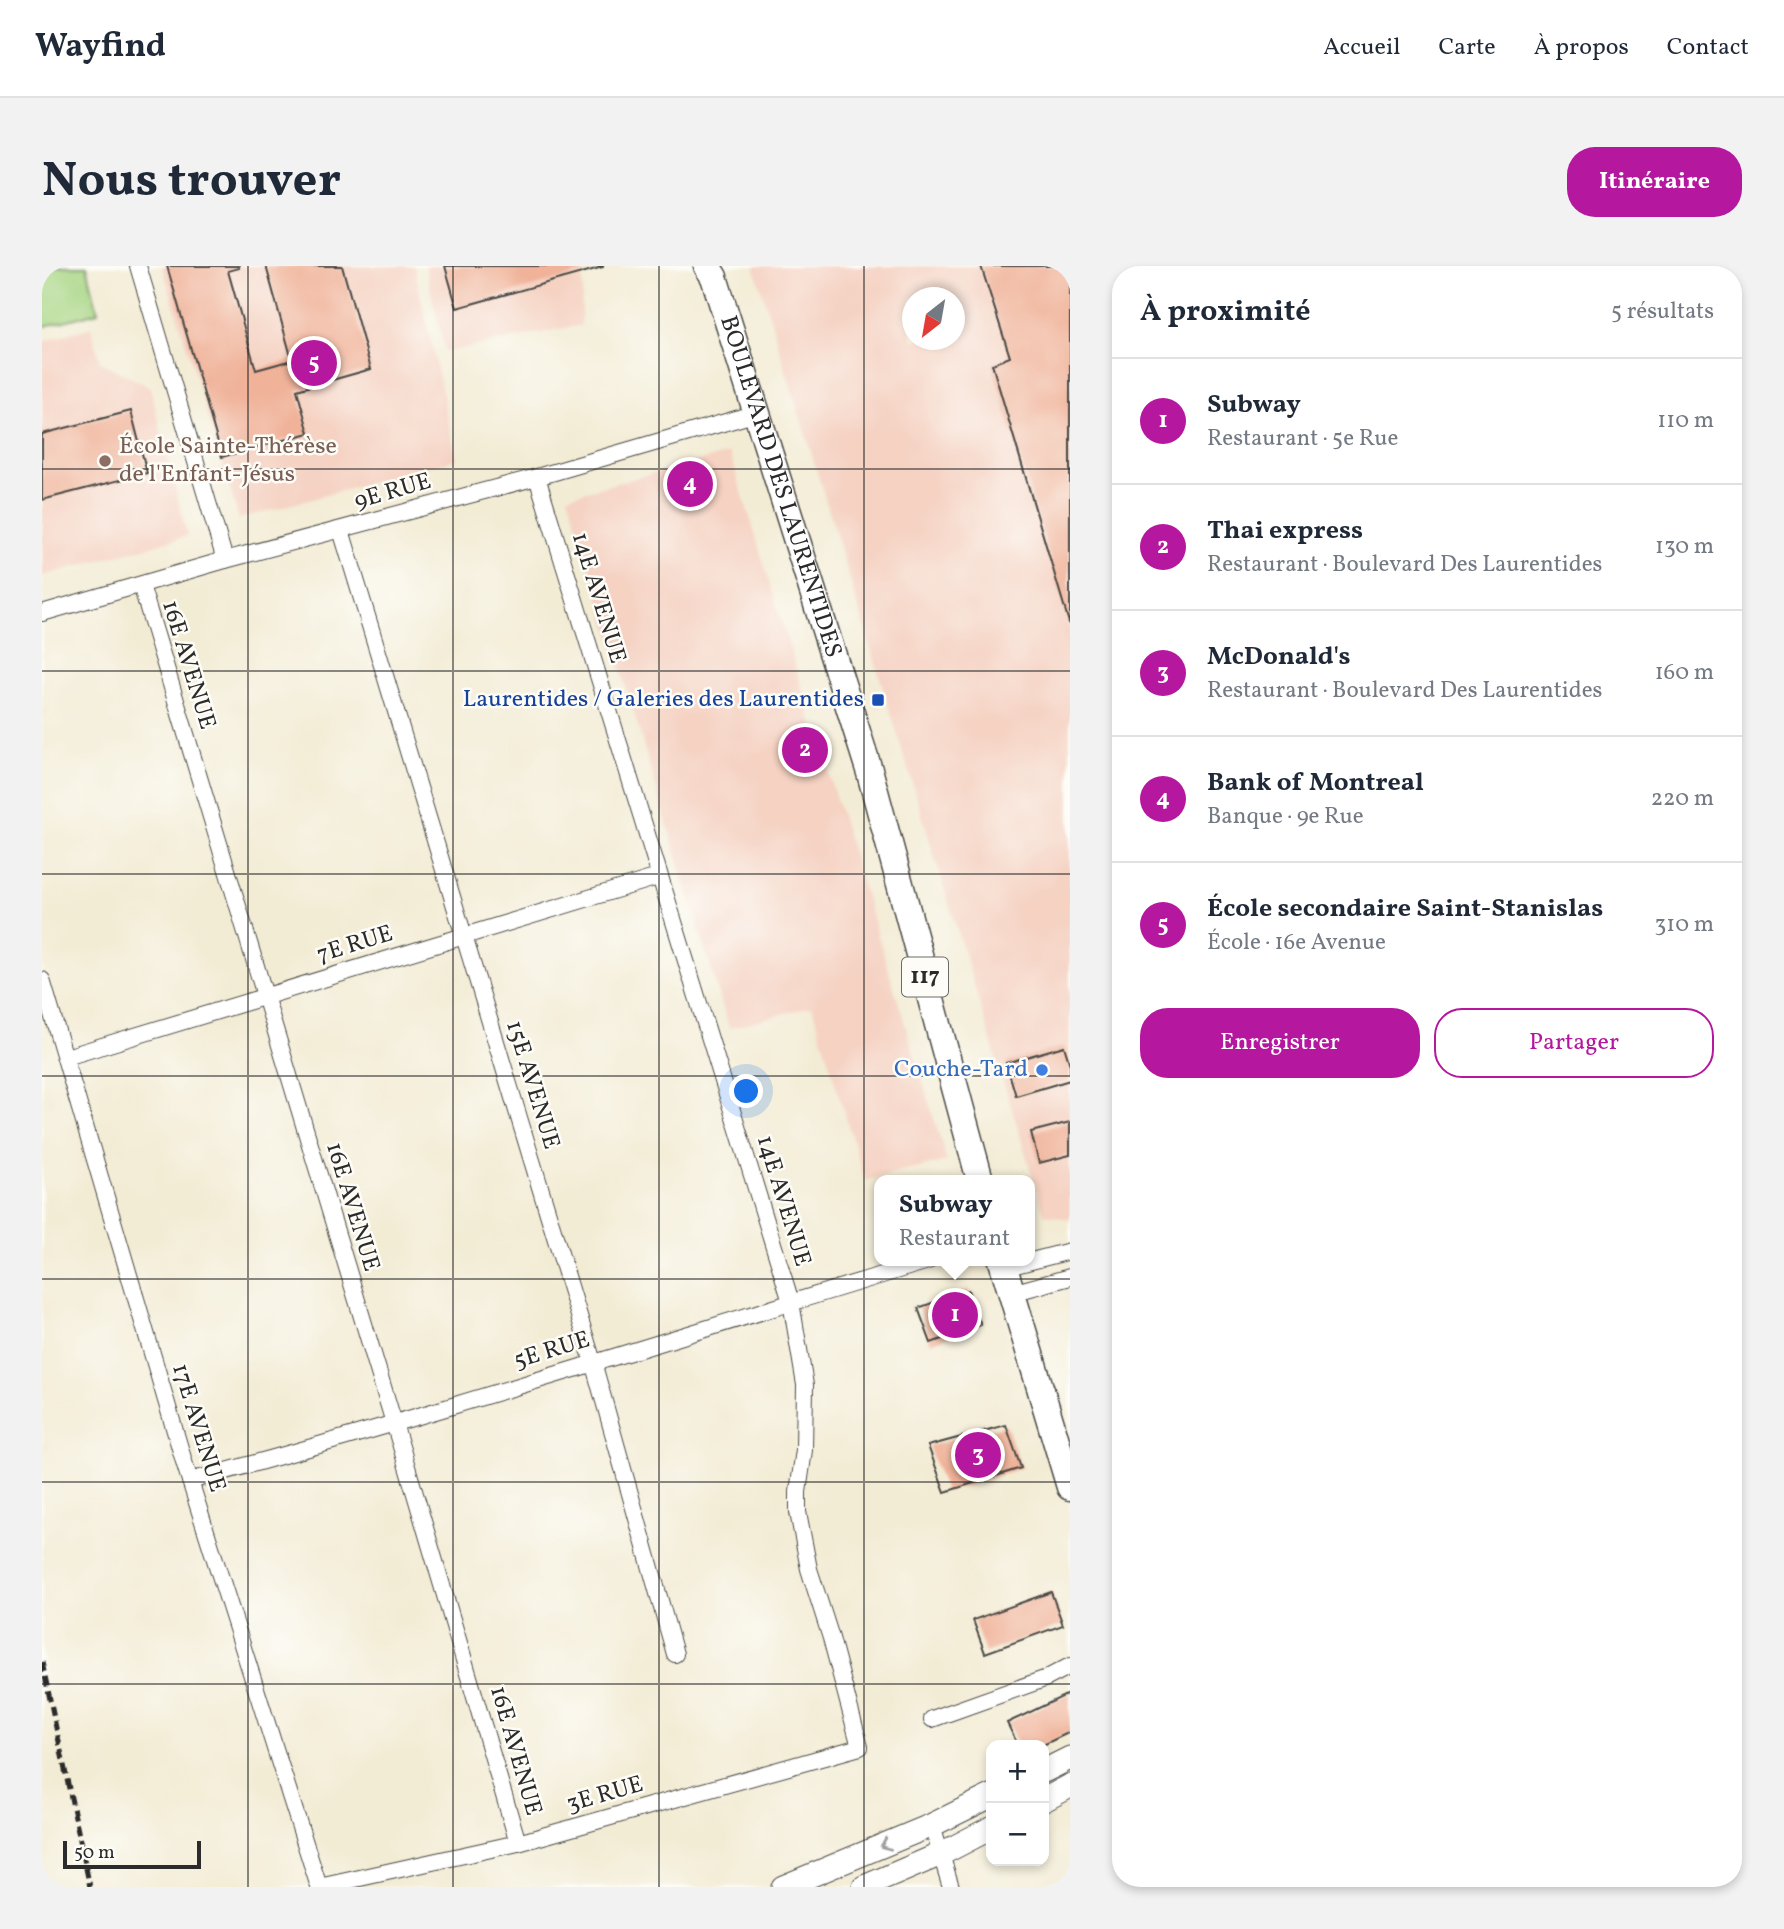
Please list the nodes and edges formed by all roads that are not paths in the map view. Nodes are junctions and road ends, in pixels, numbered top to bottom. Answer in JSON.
{"nodes":[{"id":1,"x":138,"y":266,"type":"edge"},
{"id":2,"x":711,"y":270,"type":"edge"},
{"id":3,"x":757,"y":413,"type":"junction"},
{"id":4,"x":537,"y":477,"type":"junction"},
{"id":5,"x":341,"y":530,"type":"junction"},
{"id":6,"x":225,"y":560,"type":"junction"},
{"id":7,"x":141,"y":585,"type":"junction"},
{"id":8,"x":42,"y":613,"type":"edge"},
{"id":9,"x":658,"y":877,"type":"junction"},
{"id":10,"x":463,"y":937,"type":"junction"},
{"id":11,"x":42,"y":980,"type":"edge"},
{"id":12,"x":264,"y":996,"type":"junction"},
{"id":13,"x":65,"y":1057,"type":"junction"},
{"id":14,"x":979,"y":1175,"type":"edge"},
{"id":15,"x":1070,"y":1251,"type":"edge"},
{"id":16,"x":1035,"y":1258,"type":"edge"},
{"id":17,"x":912,"y":1266,"type":"edge"},
{"id":18,"x":1004,"y":1266,"type":"edge"},
{"id":19,"x":1070,"y":1278,"type":"edge"},
{"id":20,"x":1012,"y":1293,"type":"junction"},
{"id":21,"x":790,"y":1303,"type":"junction"},
{"id":22,"x":593,"y":1362,"type":"junction"},
{"id":23,"x":395,"y":1424,"type":"junction"},
{"id":24,"x":190,"y":1481,"type":"junction"},
{"id":25,"x":1070,"y":1487,"type":"edge"},
{"id":26,"x":675,"y":1654,"type":"dead end"},
{"id":27,"x":1070,"y":1666,"type":"edge"},
{"id":28,"x":932,"y":1719,"type":"dead end"},
{"id":29,"x":860,"y":1747,"type":"joint"},
{"id":30,"x":1070,"y":1758,"type":"edge"},
{"id":31,"x":1049,"y":1768,"type":"edge"},
{"id":32,"x":1070,"y":1786,"type":"edge"},
{"id":33,"x":1049,"y":1797,"type":"edge"},
{"id":34,"x":986,"y":1798,"type":"edge"},
{"id":35,"x":932,"y":1825,"type":"junction"},
{"id":36,"x":986,"y":1831,"type":"edge"},
{"id":37,"x":519,"y":1843,"type":"junction"},
{"id":38,"x":941,"y":1854,"type":"junction"},
{"id":39,"x":319,"y":1887,"type":"edge"},
{"id":40,"x":783,"y":1887,"type":"edge"},
{"id":41,"x":864,"y":1887,"type":"edge"},
{"id":42,"x":951,"y":1887,"type":"edge"}],
"edges":[{"from":1,"to":6,"type":"street"},
{"from":2,"to":3,"type":"main road","name":"BOULEVARD DES LAURENTIDES","number":"117"},
{"from":3,"to":4,"type":"street","name":"9E RUE"},
{"from":3,"to":14,"type":"main road","name":"BOULEVARD DES LAURENTIDES","number":"117"},
{"from":4,"to":5,"type":"street","name":"9E RUE"},
{"from":4,"to":9,"type":"street","name":"14E AVENUE"},
{"from":5,"to":6,"type":"street","name":"9E RUE"},
{"from":5,"to":10,"type":"street","name":"15E AVENUE"},
{"from":6,"to":7,"type":"street","name":"9E RUE"},
{"from":7,"to":8,"type":"street","name":"9E RUE"},
{"from":7,"to":12,"type":"street","name":"16E AVENUE"},
{"from":9,"to":10,"type":"street","name":"7E RUE"},
{"from":9,"to":21,"type":"street","name":"14E AVENUE"},
{"from":10,"to":12,"type":"street","name":"7E RUE"},
{"from":10,"to":22,"type":"street","name":"15E AVENUE"},
{"from":11,"to":13,"type":"street","name":"17E AVENUE"},
{"from":12,"to":13,"type":"street","name":"7E RUE"},
{"from":12,"to":23,"type":"street","name":"16E AVENUE"},
{"from":13,"to":24,"type":"street","name":"17E AVENUE"},
{"from":15,"to":16,"type":"street"},
{"from":17,"to":21,"type":"street","name":"5E RUE"},
{"from":18,"to":20,"type":"main road"},
{"from":19,"to":20,"type":"street"},
{"from":20,"to":25,"type":"main road"},
{"from":21,"to":22,"type":"street","name":"5E RUE"},
{"from":21,"to":29,"type":"street","name":"14E AVENUE"},
{"from":22,"to":23,"type":"street","name":"5E RUE"},
{"from":22,"to":26,"type":"street","name":"15E AVENUE"},
{"from":23,"to":24,"type":"street","name":"5E RUE"},
{"from":23,"to":37,"type":"street","name":"16E AVENUE"},
{"from":24,"to":39,"type":"street","name":"17E AVENUE"},
{"from":27,"to":28,"type":"street"},
{"from":29,"to":37,"type":"street","name":"3E RUE"},
{"from":30,"to":31,"type":"street"},
{"from":32,"to":33,"type":"street"},
{"from":34,"to":35,"type":"street"},
{"from":35,"to":38,"type":"street"},
{"from":35,"to":40,"type":"street","one_way":true},
{"from":36,"to":38,"type":"street"},
{"from":37,"to":39,"type":"street","name":"3E RUE"},
{"from":38,"to":41,"type":"street"},
{"from":38,"to":42,"type":"street"}]}
